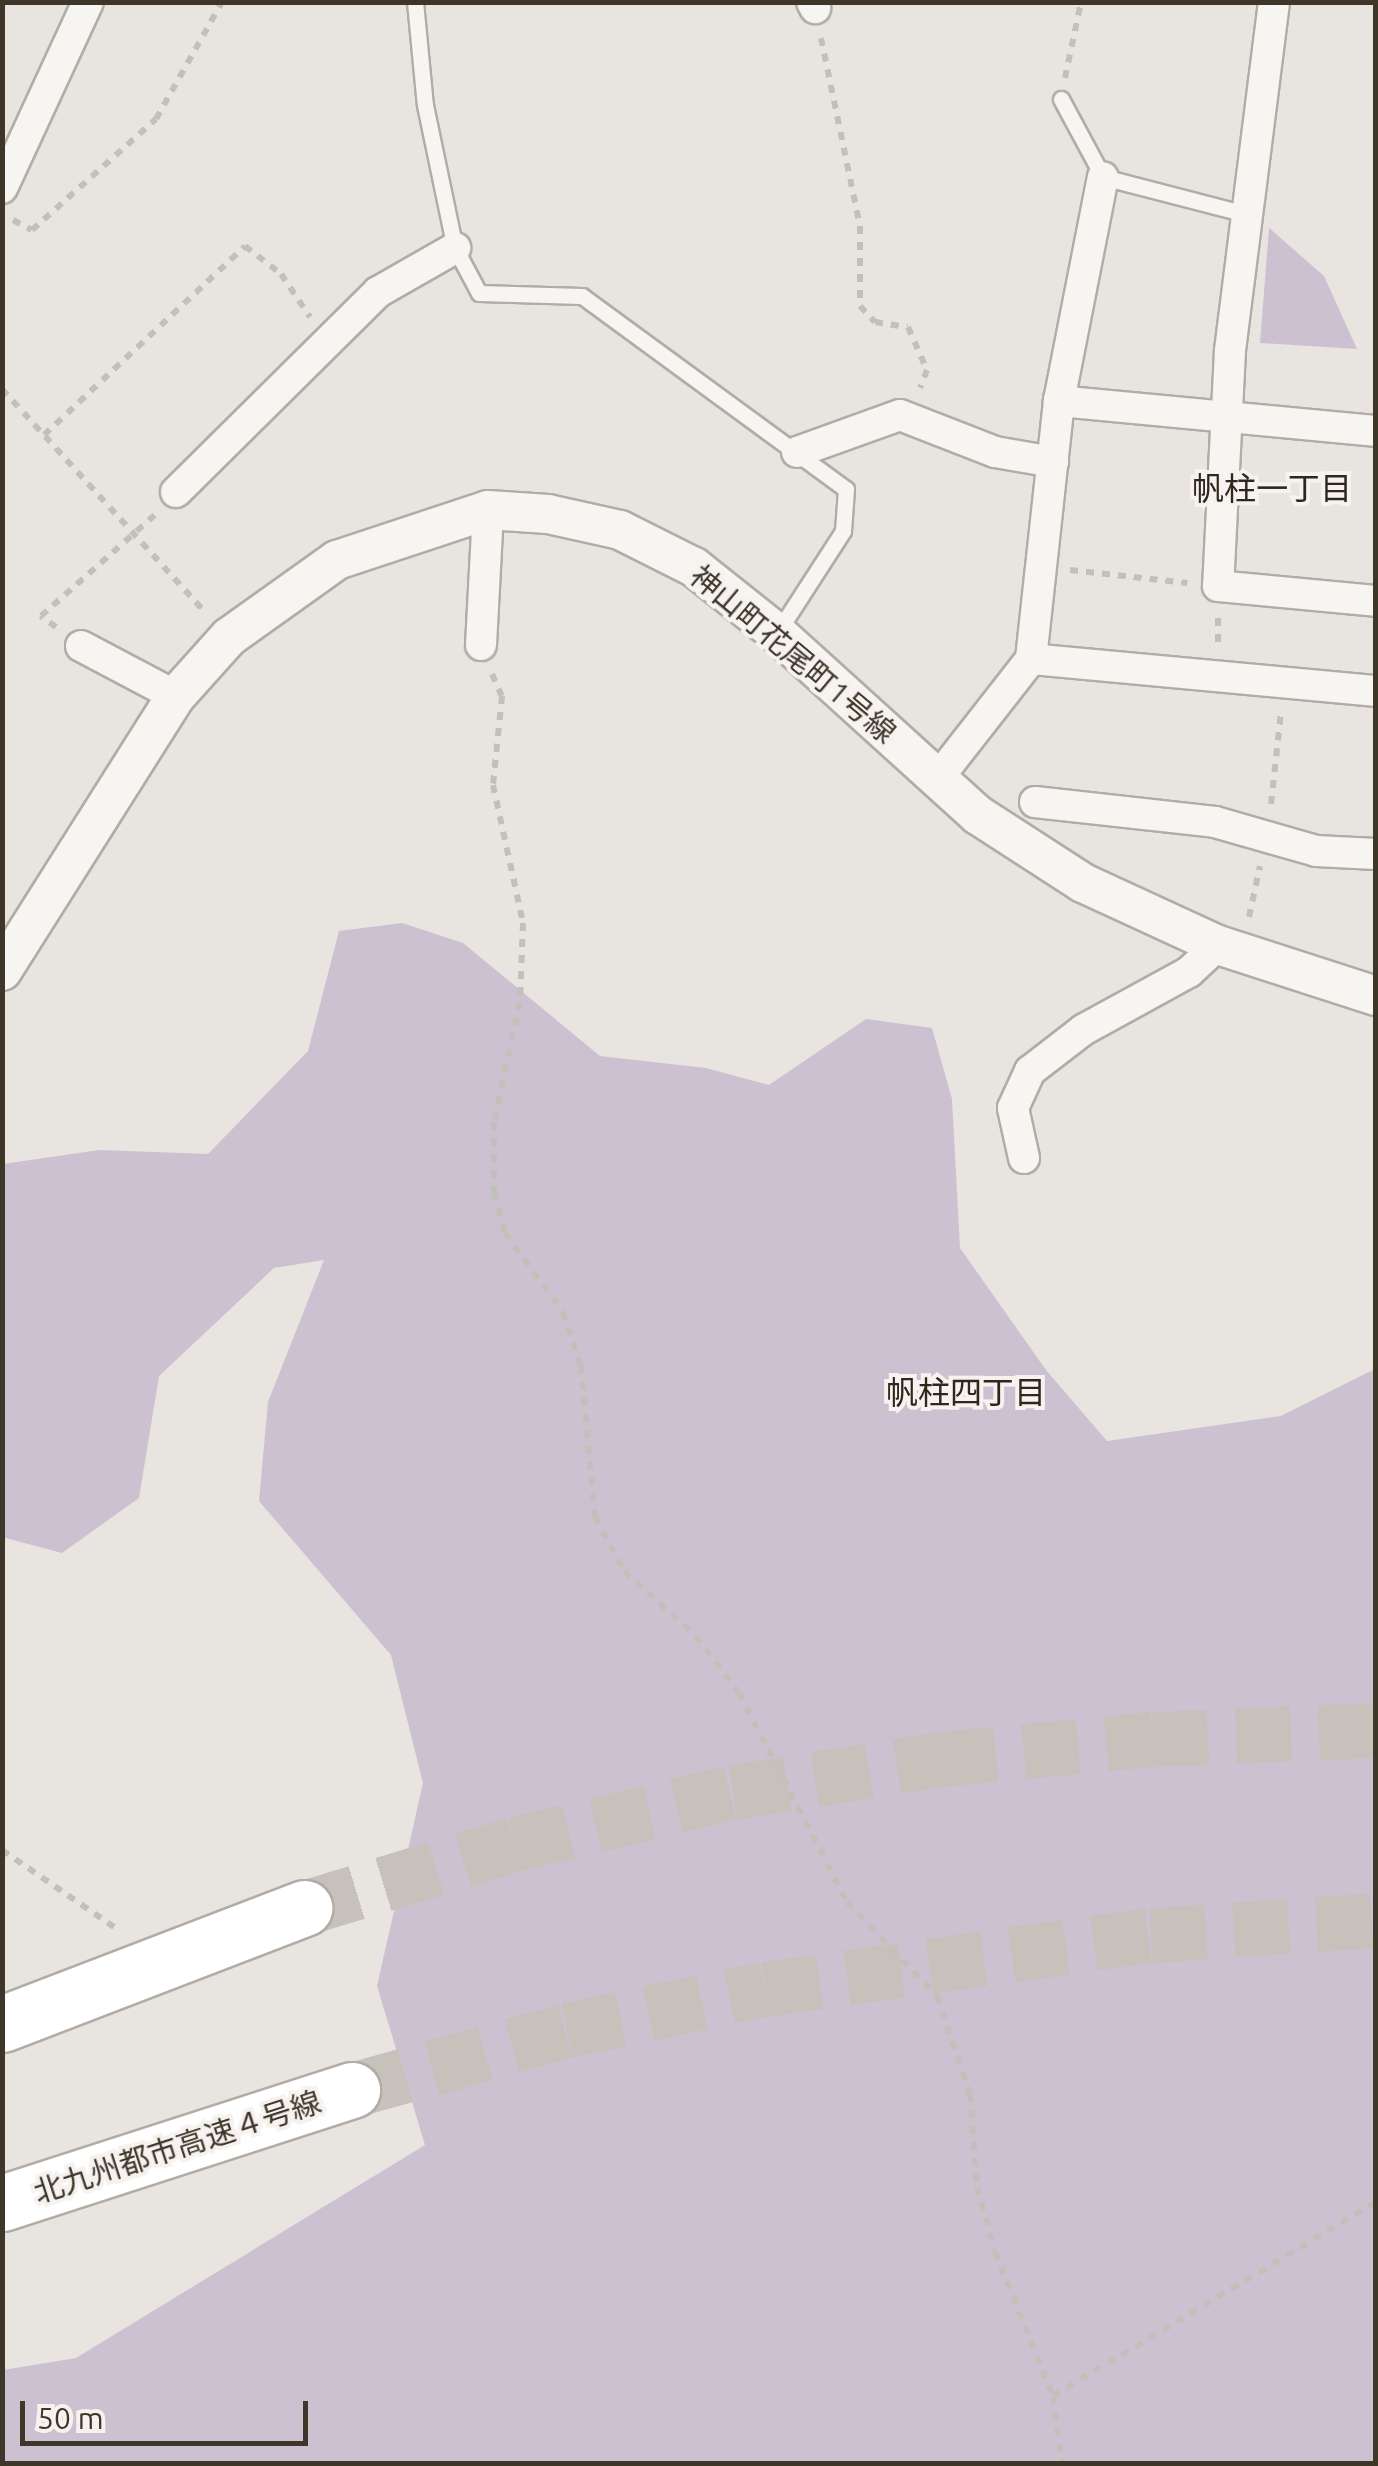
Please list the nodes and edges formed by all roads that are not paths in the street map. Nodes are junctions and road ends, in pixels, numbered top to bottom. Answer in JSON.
{"nodes":[{"id":1,"x":88,"y":2,"type":"edge"},
{"id":2,"x":415,"y":2,"type":"edge"},
{"id":3,"x":1274,"y":2,"type":"edge"},
{"id":4,"x":1061,"y":98,"type":"road end"},
{"id":5,"x":1103,"y":176,"type":"junction"},
{"id":6,"x":2,"y":188,"type":"edge"},
{"id":7,"x":1250,"y":215,"type":"junction"},
{"id":8,"x":454,"y":248,"type":"junction"},
{"id":9,"x":1059,"y":401,"type":"junction"},
{"id":10,"x":1226,"y":420,"type":"junction"},
{"id":11,"x":1376,"y":431,"type":"edge"},
{"id":12,"x":797,"y":452,"type":"junction"},
{"id":13,"x":1053,"y":462,"type":"junction"},
{"id":14,"x":176,"y":492,"type":"road end"},
{"id":15,"x":488,"y":510,"type":"junction"},
{"id":16,"x":1376,"y":601,"type":"edge"},
{"id":17,"x":778,"y":633,"type":"junction"},
{"id":18,"x":481,"y":645,"type":"road end"},
{"id":19,"x":81,"y":646,"type":"dead end"},
{"id":20,"x":1031,"y":660,"type":"junction"},
{"id":21,"x":1376,"y":691,"type":"edge"},
{"id":22,"x":176,"y":696,"type":"junction"},
{"id":23,"x":938,"y":778,"type":"junction"},
{"id":24,"x":1035,"y":802,"type":"dead end"},
{"id":25,"x":1376,"y":854,"type":"edge"},
{"id":26,"x":1218,"y":944,"type":"junction"},
{"id":27,"x":2,"y":972,"type":"edge"},
{"id":28,"x":1376,"y":996,"type":"edge"},
{"id":29,"x":1024,"y":1158,"type":"dead end"},
{"id":30,"x":304,"y":1908,"type":"tunnel mouth"},
{"id":31,"x":2,"y":2024,"type":"edge"},
{"id":32,"x":352,"y":2090,"type":"tunnel mouth"},
{"id":33,"x":2,"y":2203,"type":"edge"}],
"edges":[{"from":1,"to":6,"type":"street"},
{"from":2,"to":8,"type":"lane"},
{"from":3,"to":7,"type":"street"},
{"from":4,"to":5,"type":"lane"},
{"from":5,"to":7,"type":"lane"},
{"from":5,"to":9,"type":"street"},
{"from":7,"to":10,"type":"street"},
{"from":8,"to":12,"type":"lane"},
{"from":8,"to":14,"type":"street"},
{"from":9,"to":10,"type":"street"},
{"from":9,"to":13,"type":"street"},
{"from":10,"to":11,"type":"street"},
{"from":10,"to":16,"type":"street"},
{"from":12,"to":13,"type":"street"},
{"from":12,"to":17,"type":"lane"},
{"from":13,"to":20,"type":"street"},
{"from":15,"to":17,"type":"street","name":"神山町花尾町1号線"},
{"from":15,"to":18,"type":"street"},
{"from":15,"to":22,"type":"street","name":"神山町花尾町1号線"},
{"from":17,"to":23,"type":"street","name":"神山町花尾町1号線"},
{"from":19,"to":22,"type":"street"},
{"from":20,"to":21,"type":"street"},
{"from":20,"to":23,"type":"street"},
{"from":22,"to":27,"type":"street","name":"神山町花尾町1号線"},
{"from":23,"to":26,"type":"street","name":"神山町花尾町1号線"},
{"from":24,"to":25,"type":"street"},
{"from":26,"to":28,"type":"street","name":"神山町花尾町1号線"},
{"from":26,"to":29,"type":"street"},
{"from":30,"to":31,"type":"highway"},
{"from":32,"to":33,"type":"highway","name":"北九州都市高速４号線"}]}
